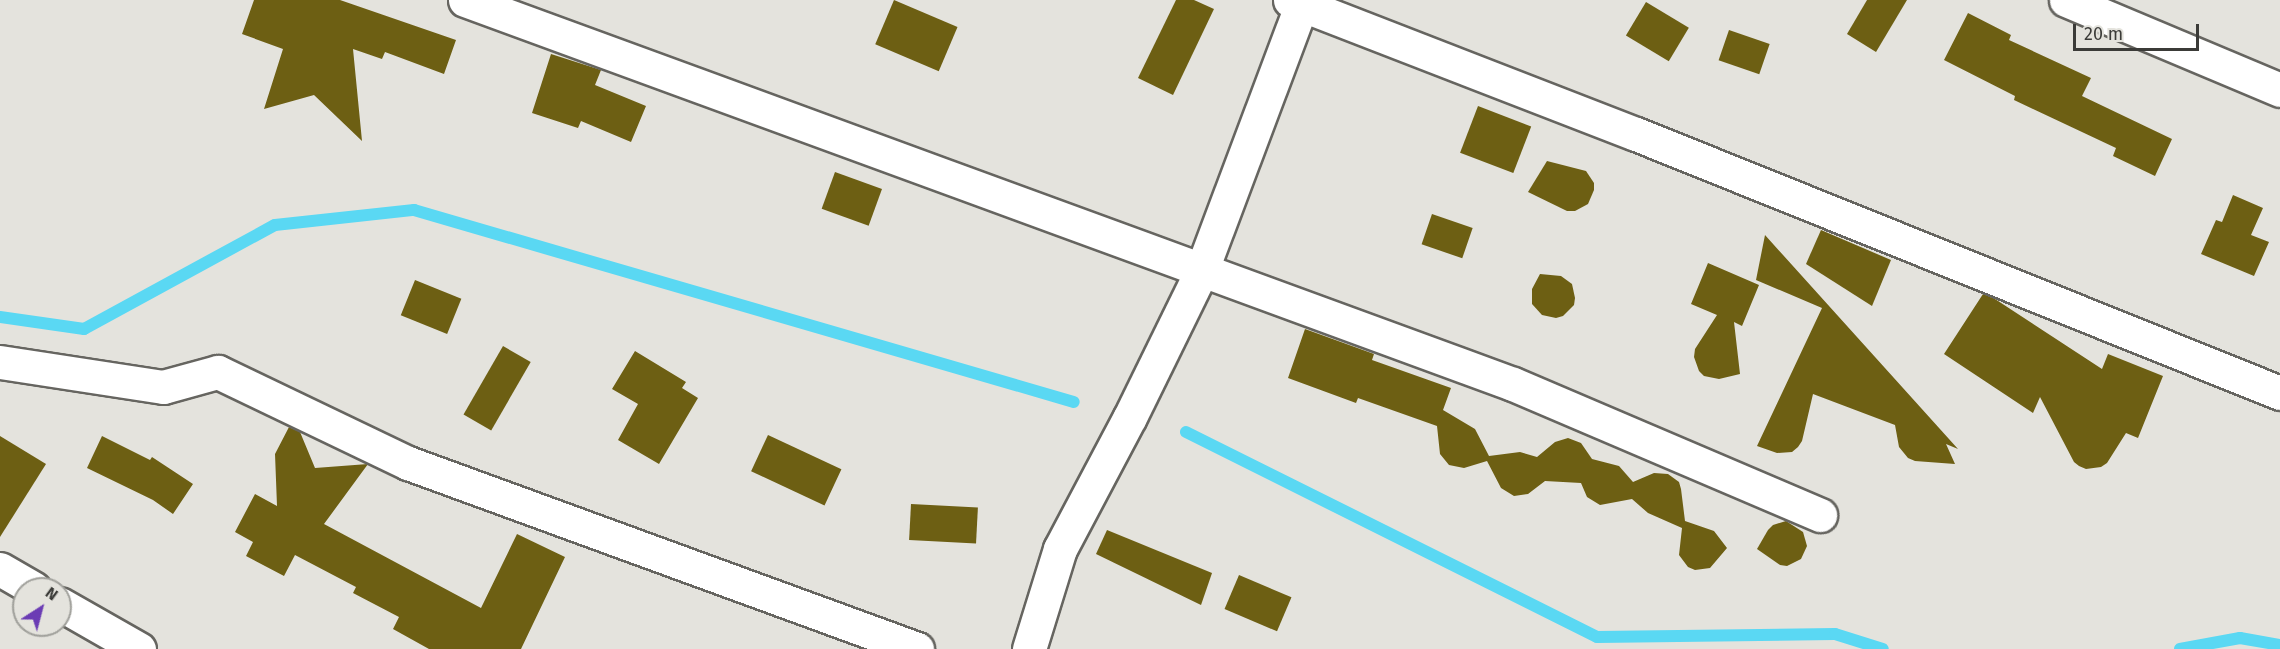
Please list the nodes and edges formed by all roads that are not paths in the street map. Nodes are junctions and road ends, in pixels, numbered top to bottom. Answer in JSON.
{"nodes":[{"id":1,"x":465,"y":0,"type":"edge"},
{"id":2,"x":2066,"y":0,"type":"edge"},
{"id":3,"x":1298,"y":2,"type":"edge"},
{"id":4,"x":2280,"y":90,"type":"edge"},
{"id":5,"x":1201,"y":272,"type":"junction"},
{"id":6,"x":0,"y":362,"type":"edge"},
{"id":7,"x":2280,"y":393,"type":"edge"},
{"id":8,"x":1820,"y":515,"type":"dead end"},
{"id":9,"x":0,"y":569,"type":"edge"},
{"id":10,"x":14,"y":577,"type":"edge"},
{"id":11,"x":72,"y":611,"type":"edge"},
{"id":12,"x":139,"y":649,"type":"edge"},
{"id":13,"x":917,"y":649,"type":"edge"},
{"id":14,"x":1029,"y":649,"type":"edge"}],
"edges":[{"from":1,"to":5,"type":"street"},
{"from":2,"to":4,"type":"street"},
{"from":3,"to":5,"type":"street"},
{"from":3,"to":7,"type":"street"},
{"from":5,"to":8,"type":"street"},
{"from":5,"to":14,"type":"street"},
{"from":6,"to":13,"type":"street"},
{"from":9,"to":10,"type":"street"},
{"from":11,"to":12,"type":"street"}]}
